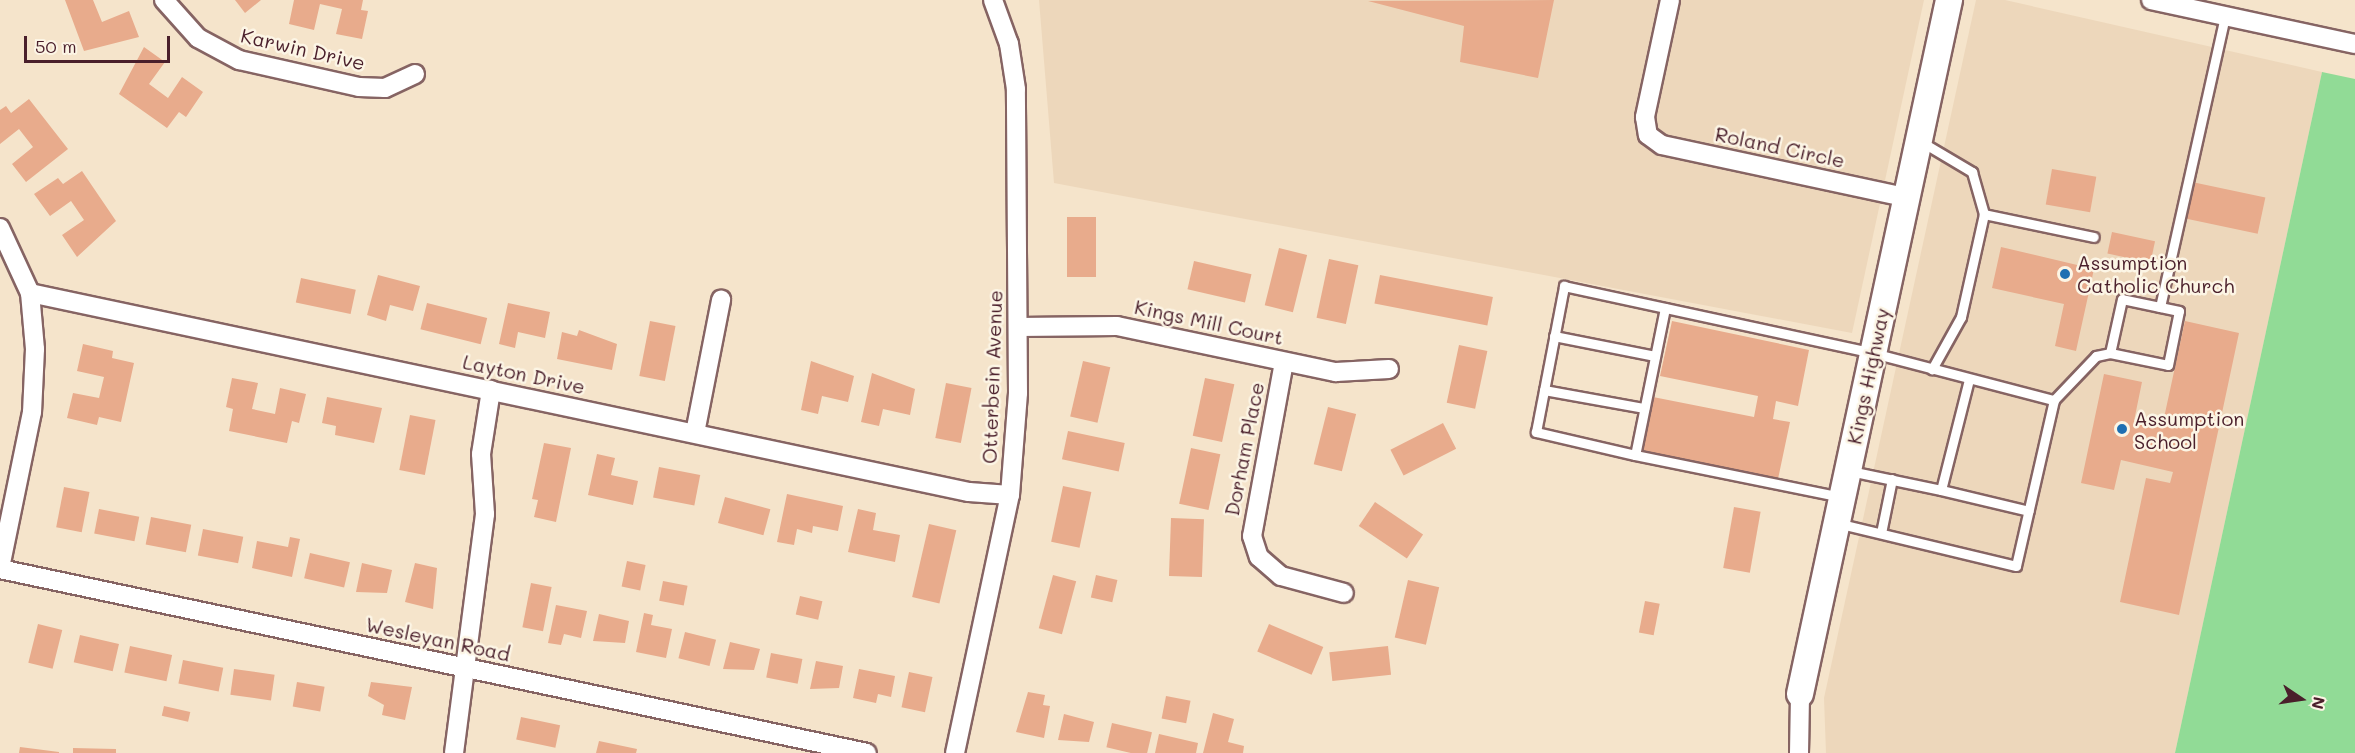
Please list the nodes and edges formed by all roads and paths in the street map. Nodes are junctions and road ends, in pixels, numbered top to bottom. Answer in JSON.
{"nodes":[{"id":1,"x":164,"y":0,"type":"edge"},
{"id":2,"x":1670,"y":0,"type":"edge"},
{"id":3,"x":1949,"y":0,"type":"edge"},
{"id":4,"x":2151,"y":0,"type":"edge"},
{"id":5,"x":999,"y":2,"type":"edge"},
{"id":6,"x":2224,"y":16,"type":"junction"},
{"id":7,"x":2355,"y":44,"type":"edge"},
{"id":8,"x":415,"y":74,"type":"dead end"},
{"id":9,"x":1918,"y":140,"type":"junction"},
{"id":10,"x":1905,"y":196,"type":"junction"},
{"id":11,"x":1984,"y":214,"type":"junction"},
{"id":12,"x":0,"y":228,"type":"edge"},
{"id":13,"x":2094,"y":237,"type":"dead end"},
{"id":14,"x":30,"y":293,"type":"junction"},
{"id":15,"x":721,"y":300,"type":"dead end"},
{"id":16,"x":2160,"y":307,"type":"junction"},
{"id":17,"x":1665,"y":308,"type":"junction"},
{"id":18,"x":1018,"y":327,"type":"junction"},
{"id":19,"x":1554,"y":336,"type":"junction"},
{"id":20,"x":1873,"y":353,"type":"junction"},
{"id":21,"x":2110,"y":353,"type":"junction"},
{"id":22,"x":1654,"y":356,"type":"junction"},
{"id":23,"x":1284,"y":362,"type":"junction"},
{"id":24,"x":1389,"y":369,"type":"dead end"},
{"id":25,"x":1932,"y":369,"type":"junction"},
{"id":26,"x":1969,"y":379,"type":"junction"},
{"id":27,"x":491,"y":390,"type":"junction"},
{"id":28,"x":1544,"y":390,"type":"junction"},
{"id":29,"x":2054,"y":400,"type":"junction"},
{"id":30,"x":1644,"y":408,"type":"junction"},
{"id":31,"x":695,"y":433,"type":"junction"},
{"id":32,"x":1635,"y":455,"type":"junction"},
{"id":33,"x":1848,"y":470,"type":"junction"},
{"id":34,"x":1892,"y":479,"type":"junction"},
{"id":35,"x":1941,"y":490,"type":"junction"},
{"id":36,"x":1010,"y":495,"type":"junction"},
{"id":37,"x":1842,"y":497,"type":"junction"},
{"id":38,"x":2029,"y":511,"type":"junction"},
{"id":39,"x":1835,"y":522,"type":"junction"},
{"id":40,"x":1881,"y":533,"type":"junction"},
{"id":41,"x":0,"y":569,"type":"edge"},
{"id":42,"x":1344,"y":593,"type":"dead end"},
{"id":43,"x":467,"y":668,"type":"junction"},
{"id":44,"x":1800,"y":694,"type":"joint"},
{"id":45,"x":454,"y":753,"type":"edge"},
{"id":46,"x":867,"y":753,"type":"edge"},
{"id":47,"x":955,"y":753,"type":"edge"},
{"id":48,"x":1799,"y":753,"type":"edge"}],
"edges":[{"from":1,"to":8,"type":"street","name":"Karwin Drive"},
{"from":2,"to":10,"type":"street","name":"Roland Circle"},
{"from":3,"to":9,"type":"street","name":"Kings Highway"},
{"from":4,"to":6,"type":"street"},
{"from":5,"to":18,"type":"street","name":"Otterbein Avenue"},
{"from":6,"to":7,"type":"street"},
{"from":6,"to":16,"type":"lane"},
{"from":9,"to":10,"type":"street","name":"Kings Highway"},
{"from":9,"to":11,"type":"lane"},
{"from":10,"to":20,"type":"street","name":"Kings Highway"},
{"from":11,"to":13,"type":"lane"},
{"from":11,"to":25,"type":"lane"},
{"from":12,"to":14,"type":"street"},
{"from":14,"to":27,"type":"street","name":"Layton Drive"},
{"from":14,"to":41,"type":"street"},
{"from":15,"to":31,"type":"street"},
{"from":16,"to":21,"type":"lane"},
{"from":16,"to":21,"type":"lane"},
{"from":17,"to":19,"type":"lane"},
{"from":17,"to":20,"type":"lane"},
{"from":17,"to":22,"type":"lane"},
{"from":18,"to":23,"type":"street","name":"Kings Mill Court"},
{"from":18,"to":36,"type":"street","name":"Otterbein Avenue"},
{"from":19,"to":22,"type":"lane"},
{"from":19,"to":28,"type":"lane"},
{"from":20,"to":25,"type":"lane"},
{"from":20,"to":33,"type":"street","name":"Kings Highway"},
{"from":21,"to":29,"type":"lane"},
{"from":22,"to":30,"type":"lane"},
{"from":23,"to":24,"type":"street","name":"Kings Mill Court"},
{"from":23,"to":42,"type":"street","name":"Dorham Place"},
{"from":25,"to":26,"type":"lane"},
{"from":26,"to":29,"type":"lane"},
{"from":26,"to":35,"type":"lane"},
{"from":27,"to":31,"type":"street","name":"Layton Drive"},
{"from":27,"to":43,"type":"street"},
{"from":28,"to":30,"type":"lane"},
{"from":28,"to":32,"type":"lane"},
{"from":29,"to":38,"type":"lane"},
{"from":30,"to":32,"type":"lane"},
{"from":31,"to":36,"type":"street","name":"Layton Drive"},
{"from":32,"to":37,"type":"lane"},
{"from":33,"to":34,"type":"lane"},
{"from":33,"to":37,"type":"street","name":"Kings Highway"},
{"from":34,"to":35,"type":"lane"},
{"from":34,"to":40,"type":"lane"},
{"from":35,"to":38,"type":"lane"},
{"from":36,"to":47,"type":"street","name":"Otterbein Avenue"},
{"from":37,"to":39,"type":"street","name":"Kings Highway"},
{"from":38,"to":40,"type":"lane"},
{"from":39,"to":40,"type":"lane"},
{"from":39,"to":44,"type":"street","name":"Kings Highway"},
{"from":41,"to":43,"type":"street","name":"Wesleyan Road"},
{"from":43,"to":45,"type":"street"},
{"from":43,"to":46,"type":"street","name":"Wesleyan Road"},
{"from":44,"to":48,"type":"street","name":"Kings Highway"}]}
